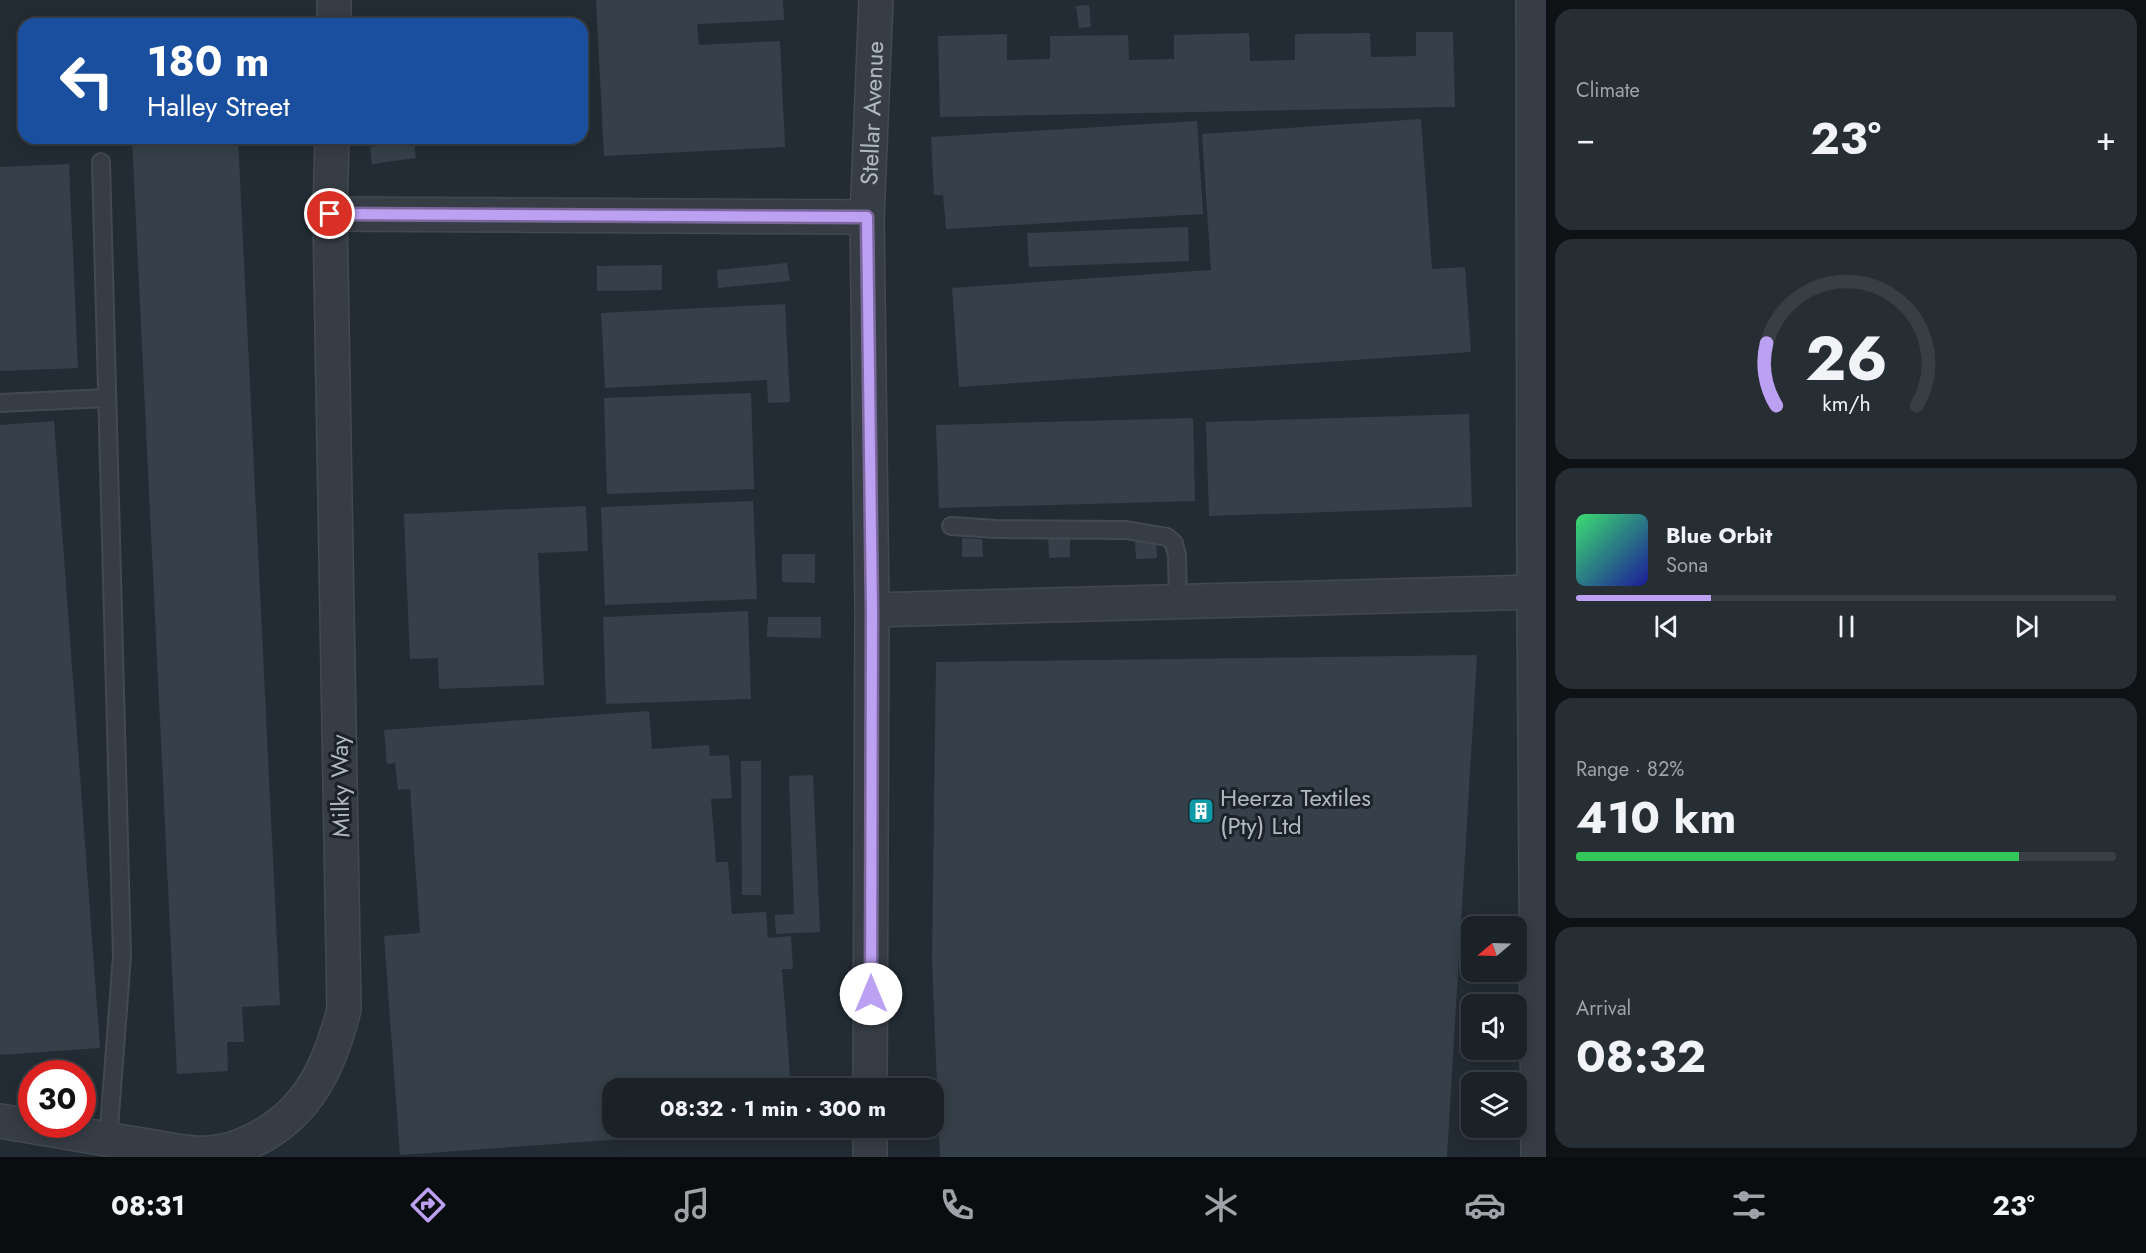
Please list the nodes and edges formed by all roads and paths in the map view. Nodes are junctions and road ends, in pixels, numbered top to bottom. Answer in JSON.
{"nodes":[{"id":1,"x":334,"y":0,"type":"edge"},
{"id":2,"x":876,"y":0,"type":"edge"},
{"id":3,"x":1533,"y":0,"type":"edge"},
{"id":4,"x":334,"y":18,"type":"edge"},
{"id":5,"x":332,"y":144,"type":"edge"},
{"id":6,"x":101,"y":162,"type":"dead end"},
{"id":7,"x":330,"y":214,"type":"junction"},
{"id":8,"x":867,"y":217,"type":"junction"},
{"id":9,"x":1540,"y":250,"type":"edge"},
{"id":10,"x":107,"y":398,"type":"junction"},
{"id":11,"x":0,"y":403,"type":"edge"},
{"id":12,"x":951,"y":526,"type":"dead end"},
{"id":13,"x":1534,"y":592,"type":"junction"},
{"id":14,"x":1178,"y":602,"type":"junction"},
{"id":15,"x":872,"y":610,"type":"junction"},
{"id":16,"x":870,"y":1078,"type":"edge"},
{"id":17,"x":0,"y":1121,"type":"edge"},
{"id":18,"x":870,"y":1138,"type":"edge"},
{"id":19,"x":108,"y":1141,"type":"junction"},
{"id":20,"x":239,"y":1152,"type":"edge"},
{"id":21,"x":870,"y":1157,"type":"edge"},
{"id":22,"x":1538,"y":1157,"type":"edge"}],
"edges":[{"from":1,"to":4,"type":"street"},
{"from":2,"to":8,"type":"street","name":"Stellar Avenue"},
{"from":3,"to":9,"type":"street"},
{"from":5,"to":7,"type":"street","name":"Milky Way"},
{"from":6,"to":10,"type":"lane"},
{"from":7,"to":8,"type":"street"},
{"from":7,"to":20,"type":"street","name":"Milky Way"},
{"from":8,"to":15,"type":"street","name":"Stellar Avenue"},
{"from":9,"to":13,"type":"street"},
{"from":10,"to":11,"type":"lane"},
{"from":10,"to":19,"type":"lane"},
{"from":12,"to":14,"type":"lane"},
{"from":13,"to":14,"type":"street"},
{"from":13,"to":22,"type":"street"},
{"from":14,"to":15,"type":"street"},
{"from":15,"to":16,"type":"street","name":"Stellar Avenue"},
{"from":17,"to":19,"type":"street","name":"Milky Way"},
{"from":18,"to":21,"type":"street"},
{"from":19,"to":20,"type":"street","name":"Milky Way"}]}
